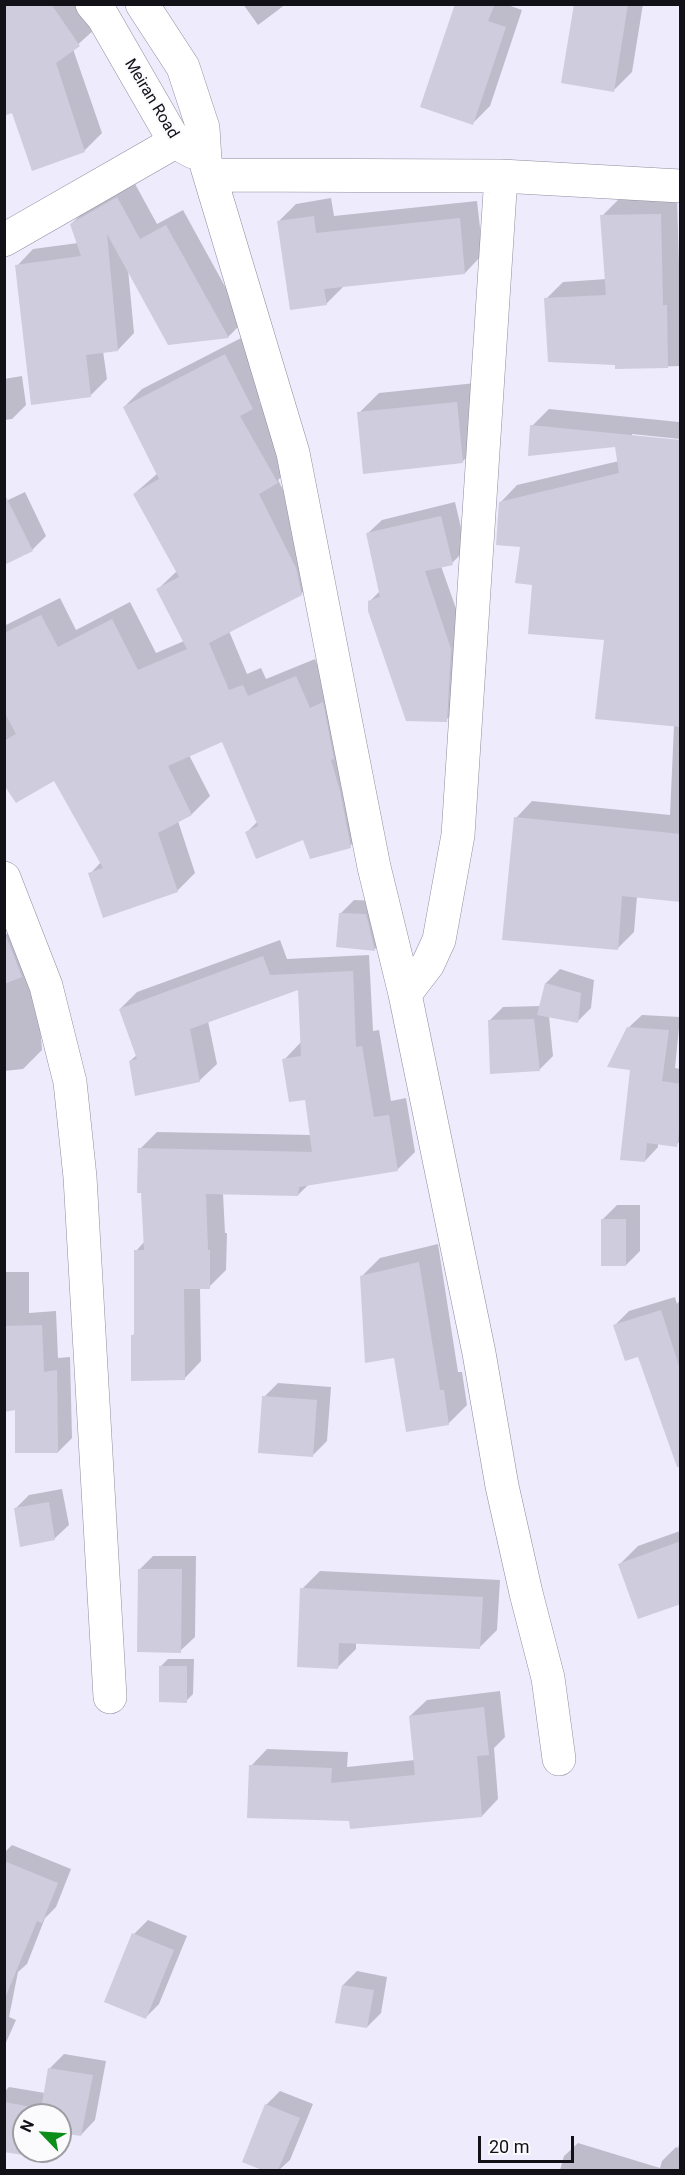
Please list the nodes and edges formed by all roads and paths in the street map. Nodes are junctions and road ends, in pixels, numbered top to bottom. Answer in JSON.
{"nodes":[{"id":1,"x":92,"y":4,"type":"edge"},
{"id":2,"x":142,"y":4,"type":"edge"},
{"id":3,"x":175,"y":142,"type":"junction"},
{"id":4,"x":207,"y":167,"type":"junction"},
{"id":5,"x":501,"y":176,"type":"junction"},
{"id":6,"x":681,"y":186,"type":"edge"},
{"id":7,"x":4,"y":240,"type":"edge"},
{"id":8,"x":4,"y":878,"type":"edge"},
{"id":9,"x":405,"y":994,"type":"junction"},
{"id":10,"x":110,"y":1697,"type":"dead end"},
{"id":11,"x":559,"y":1760,"type":"dead end"}],
"edges":[{"from":1,"to":3,"type":"street","name":"Meiran Road"},
{"from":2,"to":4,"type":"street","name":"Meiran Road"},
{"from":3,"to":4,"type":"street","name":"Meiran Road"},
{"from":3,"to":7,"type":"street"},
{"from":4,"to":5,"type":"street"},
{"from":4,"to":9,"type":"street"},
{"from":5,"to":6,"type":"street"},
{"from":5,"to":9,"type":"street"},
{"from":8,"to":10,"type":"street"},
{"from":9,"to":11,"type":"street"}]}
